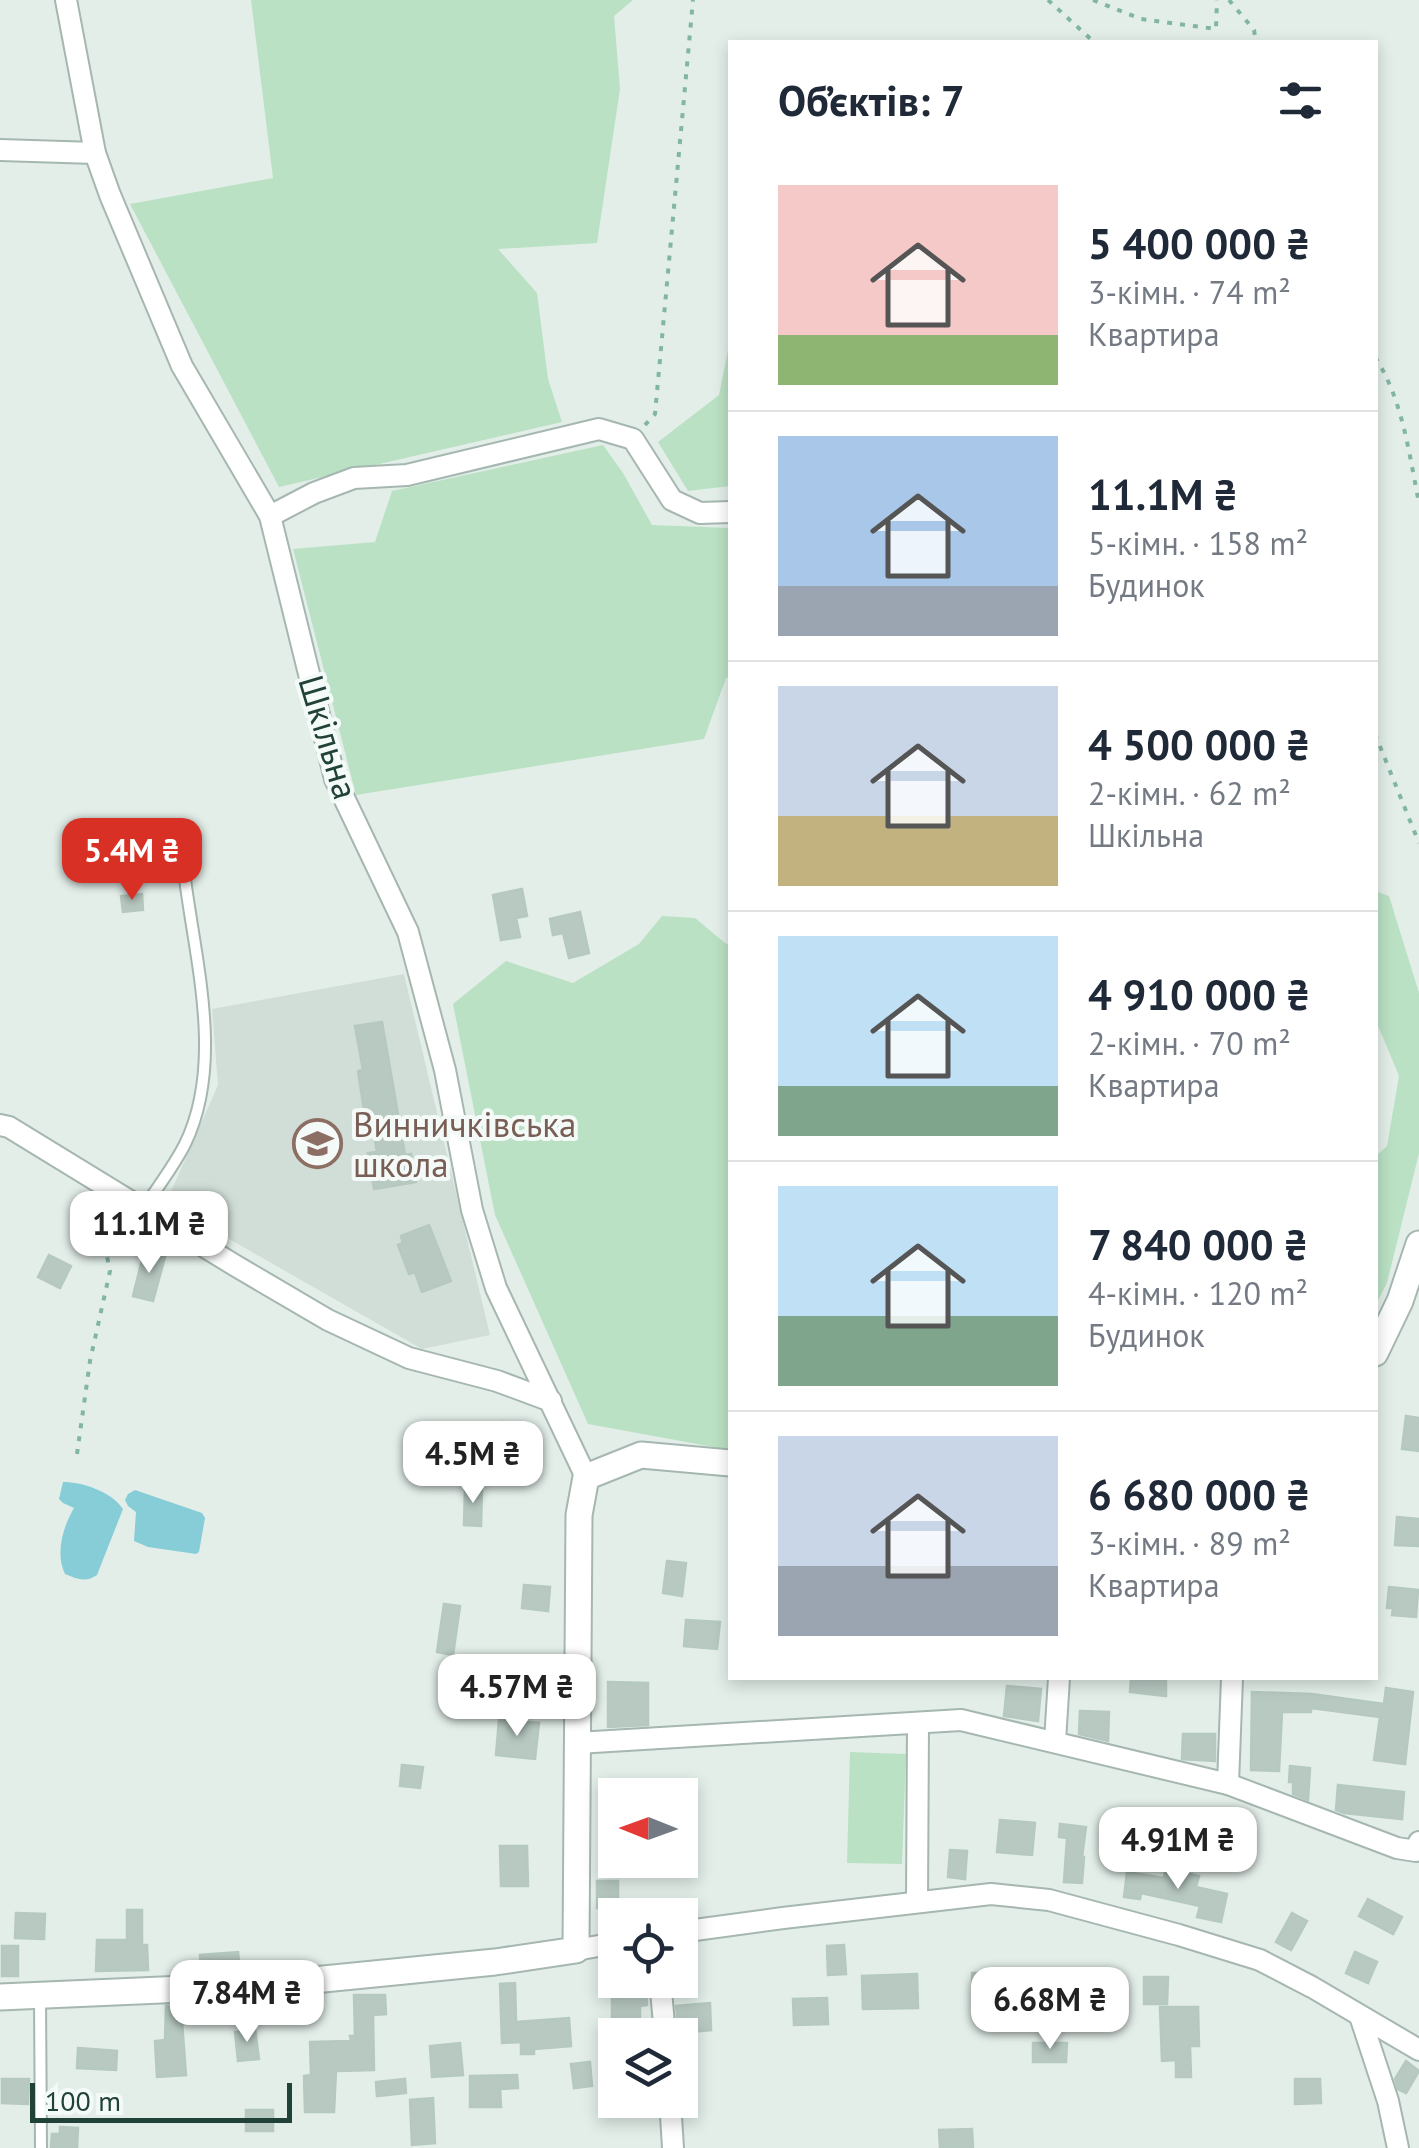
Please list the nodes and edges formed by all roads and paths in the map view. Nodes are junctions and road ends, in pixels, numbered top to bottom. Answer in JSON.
{"nodes":[{"id":1,"x":66,"y":0,"type":"edge"},
{"id":2,"x":692,"y":0,"type":"edge"},
{"id":3,"x":1048,"y":0,"type":"edge"},
{"id":4,"x":1093,"y":0,"type":"edge"},
{"id":5,"x":1217,"y":0,"type":"edge"},
{"id":6,"x":1229,"y":0,"type":"edge"},
{"id":7,"x":1092,"y":40,"type":"edge"},
{"id":8,"x":1256,"y":40,"type":"edge"},
{"id":9,"x":0,"y":150,"type":"edge"},
{"id":10,"x":96,"y":153,"type":"junction"},
{"id":11,"x":1378,"y":362,"type":"edge"},
{"id":12,"x":633,"y":439,"type":"junction"},
{"id":13,"x":1419,"y":502,"type":"edge"},
{"id":14,"x":728,"y":512,"type":"edge"},
{"id":15,"x":270,"y":516,"type":"junction"},
{"id":16,"x":1378,"y":742,"type":"edge"},
{"id":17,"x":1419,"y":844,"type":"edge"},
{"id":18,"x":185,"y":879,"type":"dead end"},
{"id":19,"x":0,"y":1125,"type":"edge"},
{"id":20,"x":105,"y":1185,"type":"junction"},
{"id":21,"x":143,"y":1209,"type":"junction"},
{"id":22,"x":1419,"y":1244,"type":"edge"},
{"id":23,"x":1378,"y":1347,"type":"edge"},
{"id":24,"x":551,"y":1402,"type":"junction"},
{"id":25,"x":77,"y":1454,"type":"dead end"},
{"id":26,"x":728,"y":1463,"type":"edge"},
{"id":27,"x":586,"y":1477,"type":"junction"},
{"id":28,"x":1059,"y":1680,"type":"edge"},
{"id":29,"x":1232,"y":1680,"type":"edge"},
{"id":30,"x":918,"y":1724,"type":"junction"},
{"id":31,"x":1056,"y":1741,"type":"junction"},
{"id":32,"x":577,"y":1743,"type":"junction"},
{"id":33,"x":1228,"y":1784,"type":"junction"},
{"id":34,"x":1419,"y":1842,"type":"edge"},
{"id":35,"x":917,"y":1902,"type":"junction"},
{"id":36,"x":698,"y":1930,"type":"edge"},
{"id":37,"x":598,"y":1946,"type":"edge"},
{"id":38,"x":576,"y":1950,"type":"junction"},
{"id":39,"x":0,"y":1997,"type":"edge"},
{"id":40,"x":40,"y":1997,"type":"junction"},
{"id":41,"x":1360,"y":2016,"type":"junction"},
{"id":42,"x":1419,"y":2050,"type":"edge"},
{"id":43,"x":671,"y":2118,"type":"edge"},
{"id":44,"x":41,"y":2148,"type":"edge"},
{"id":45,"x":672,"y":2148,"type":"edge"},
{"id":46,"x":1398,"y":2148,"type":"edge"}],
"edges":[{"from":1,"to":10,"type":"street","name":"Шкільна"},
{"from":2,"to":12,"type":"path"},
{"from":3,"to":7,"type":"path"},
{"from":4,"to":5,"type":"path"},
{"from":6,"to":8,"type":"path"},
{"from":9,"to":10,"type":"street"},
{"from":10,"to":15,"type":"street","name":"Шкільна"},
{"from":11,"to":13,"type":"path"},
{"from":12,"to":14,"type":"street"},
{"from":12,"to":15,"type":"street"},
{"from":15,"to":24,"type":"street","name":"Шкільна"},
{"from":16,"to":17,"type":"path"},
{"from":18,"to":21,"type":"lane"},
{"from":19,"to":20,"type":"street"},
{"from":20,"to":21,"type":"street"},
{"from":20,"to":25,"type":"path"},
{"from":21,"to":24,"type":"street"},
{"from":22,"to":23,"type":"street"},
{"from":24,"to":27,"type":"street","name":"Шкільна"},
{"from":26,"to":27,"type":"street"},
{"from":27,"to":32,"type":"street"},
{"from":28,"to":31,"type":"street"},
{"from":29,"to":33,"type":"street"},
{"from":30,"to":31,"type":"street"},
{"from":30,"to":32,"type":"street"},
{"from":30,"to":35,"type":"street"},
{"from":31,"to":33,"type":"street"},
{"from":32,"to":38,"type":"street"},
{"from":33,"to":34,"type":"street"},
{"from":35,"to":36,"type":"street"},
{"from":35,"to":41,"type":"street"},
{"from":37,"to":38,"type":"street"},
{"from":38,"to":40,"type":"street"},
{"from":39,"to":40,"type":"street"},
{"from":40,"to":44,"type":"lane"},
{"from":41,"to":42,"type":"street"},
{"from":41,"to":46,"type":"street"},
{"from":43,"to":45,"type":"street"}]}
